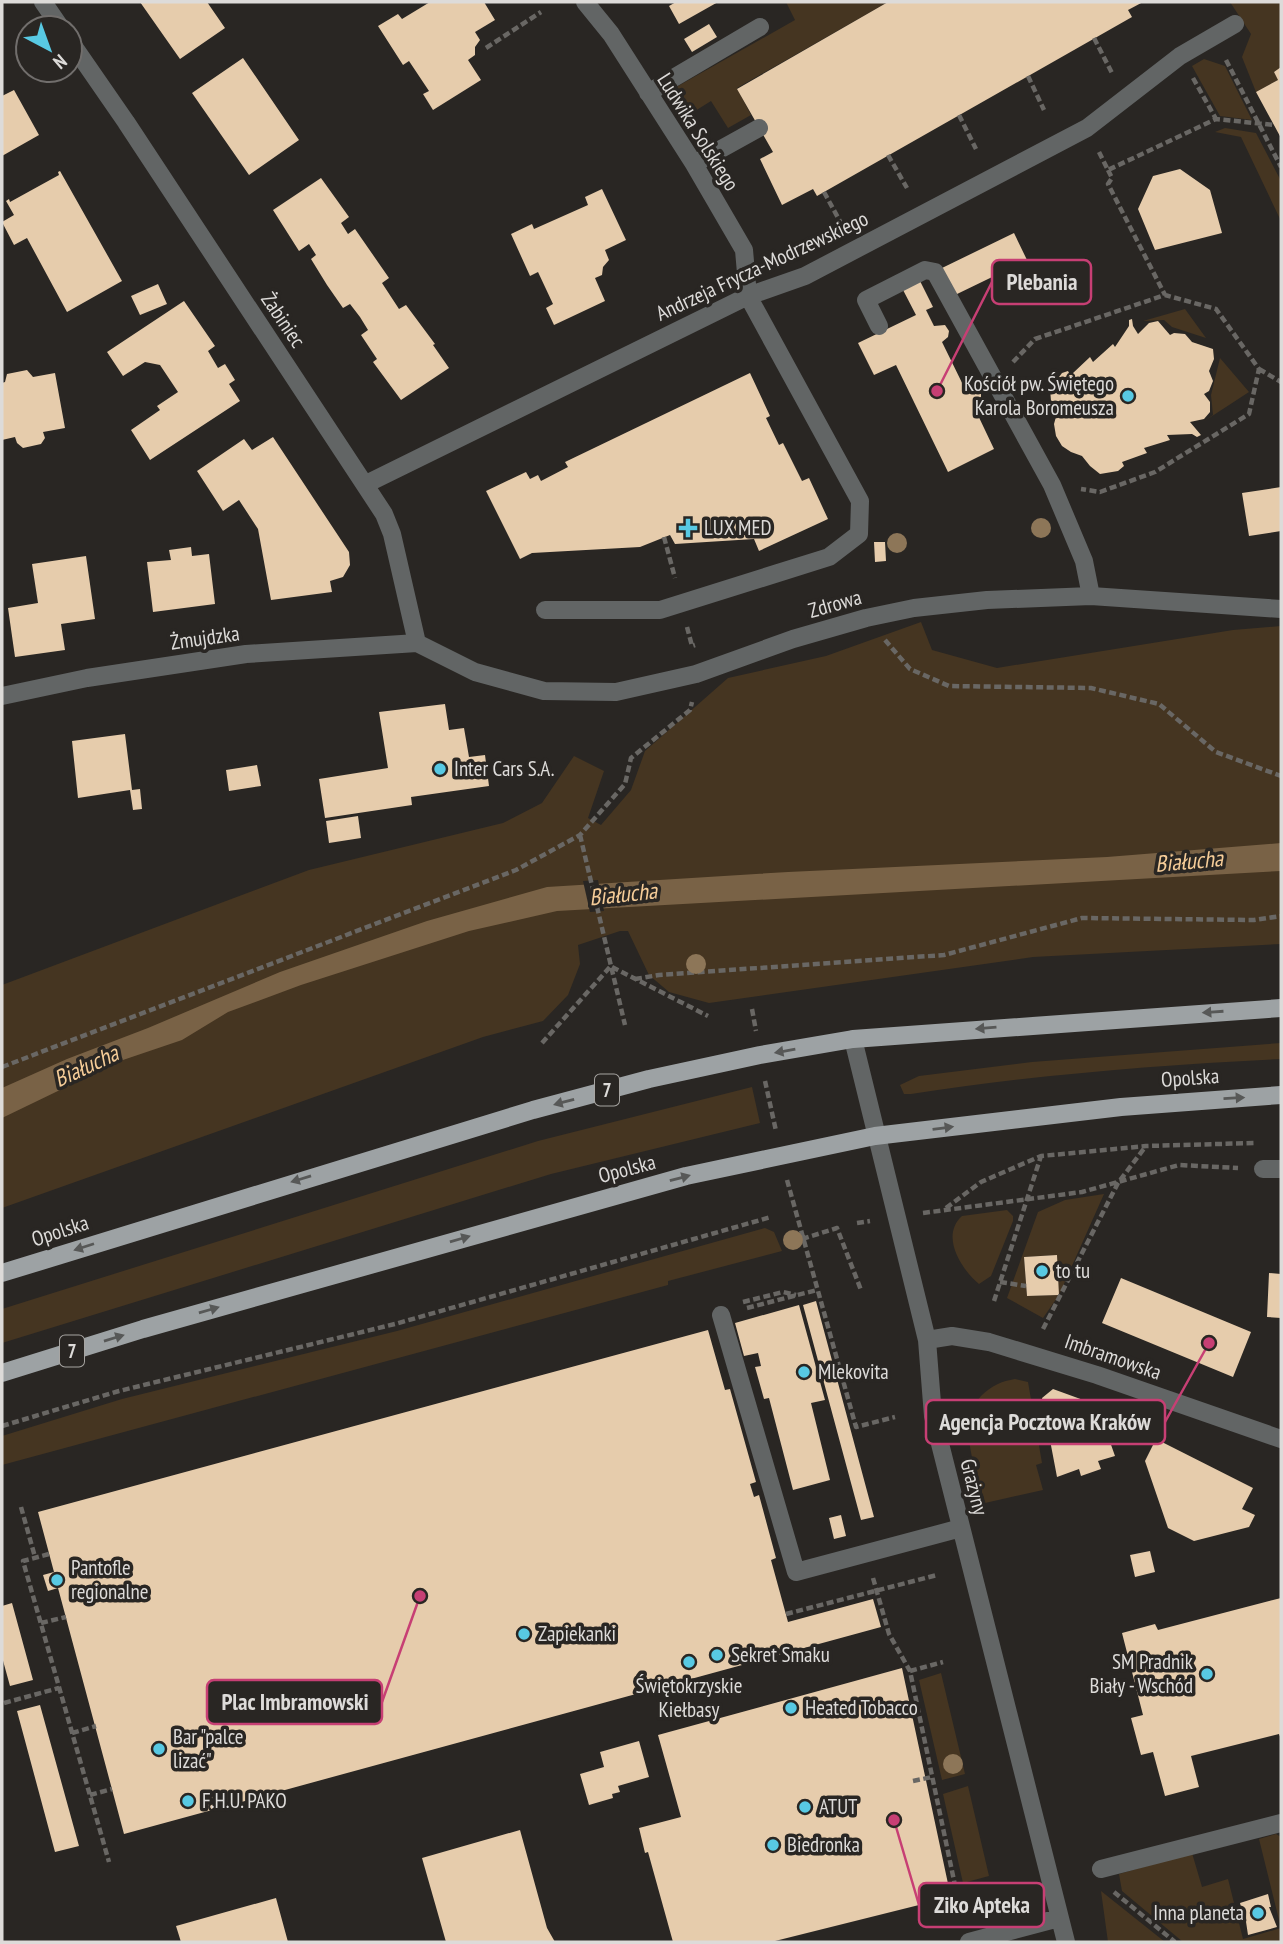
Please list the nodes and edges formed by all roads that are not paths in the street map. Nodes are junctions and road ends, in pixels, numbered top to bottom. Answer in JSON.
{"nodes":[{"id":1,"x":585,"y":2,"type":"edge"},
{"id":2,"x":1235,"y":24,"type":"dead end"},
{"id":3,"x":760,"y":27,"type":"dead end"},
{"id":4,"x":84,"y":61,"type":"edge"},
{"id":5,"x":648,"y":93,"type":"junction"},
{"id":6,"x":759,"y":128,"type":"dead end"},
{"id":7,"x":694,"y":164,"type":"junction"},
{"id":8,"x":748,"y":296,"type":"junction"},
{"id":9,"x":879,"y":326,"type":"dead end"},
{"id":10,"x":366,"y":484,"type":"junction"},
{"id":11,"x":1091,"y":596,"type":"junction"},
{"id":12,"x":1281,"y":608,"type":"edge"},
{"id":13,"x":545,"y":610,"type":"dead end"},
{"id":14,"x":417,"y":643,"type":"junction"},
{"id":15,"x":2,"y":696,"type":"edge"},
{"id":16,"x":1281,"y":1008,"type":"edge"},
{"id":17,"x":853,"y":1039,"type":"junction"},
{"id":18,"x":1281,"y":1096,"type":"edge"},
{"id":19,"x":875,"y":1136,"type":"junction"},
{"id":20,"x":2,"y":1273,"type":"edge"},
{"id":21,"x":721,"y":1315,"type":"dead end"},
{"id":22,"x":926,"y":1340,"type":"junction"},
{"id":23,"x":2,"y":1373,"type":"edge"},
{"id":24,"x":1281,"y":1439,"type":"edge"},
{"id":25,"x":961,"y":1528,"type":"junction"},
{"id":26,"x":1281,"y":1823,"type":"edge"},
{"id":27,"x":1101,"y":1870,"type":"dead end"},
{"id":28,"x":1059,"y":1918,"type":"junction"},
{"id":29,"x":969,"y":1942,"type":"edge"},
{"id":30,"x":1066,"y":1942,"type":"edge"}],
"edges":[{"from":1,"to":5,"type":"street","name":"Ludwika Solskiego"},
{"from":2,"to":8,"type":"street","name":"Andrzeja Frycza-Modrzewskiego"},
{"from":3,"to":5,"type":"street"},
{"from":4,"to":10,"type":"street","name":"Żabiniec"},
{"from":5,"to":7,"type":"street","name":"Ludwika Solskiego"},
{"from":6,"to":7,"type":"street"},
{"from":7,"to":8,"type":"street","name":"Ludwika Solskiego"},
{"from":8,"to":10,"type":"street","name":"Andrzeja Frycza-Modrzewskiego"},
{"from":8,"to":13,"type":"street"},
{"from":9,"to":11,"type":"street"},
{"from":10,"to":14,"type":"street","name":"Żabiniec"},
{"from":11,"to":12,"type":"street","name":"Zdrowa"},
{"from":11,"to":14,"type":"street","name":"Zdrowa"},
{"from":14,"to":15,"type":"street","name":"Żmujdzka"},
{"from":16,"to":17,"type":"main road","name":"Opolska","number":"7","one_way":true},
{"from":17,"to":19,"type":"street","name":"Grażyny"},
{"from":17,"to":20,"type":"main road","name":"Opolska","number":"7","one_way":true},
{"from":19,"to":18,"type":"main road","name":"Opolska","number":"7","one_way":true},
{"from":19,"to":22,"type":"street","name":"Grażyny"},
{"from":23,"to":19,"type":"main road","name":"Opolska","number":"7","one_way":true},
{"from":21,"to":25,"type":"street"},
{"from":22,"to":24,"type":"street","name":"Imbramowska"},
{"from":22,"to":25,"type":"street","name":"Grażyny"},
{"from":25,"to":28,"type":"street","name":"Grażyny"},
{"from":26,"to":27,"type":"street"},
{"from":28,"to":29,"type":"street"},
{"from":28,"to":30,"type":"street","name":"Grażyny"}]}
